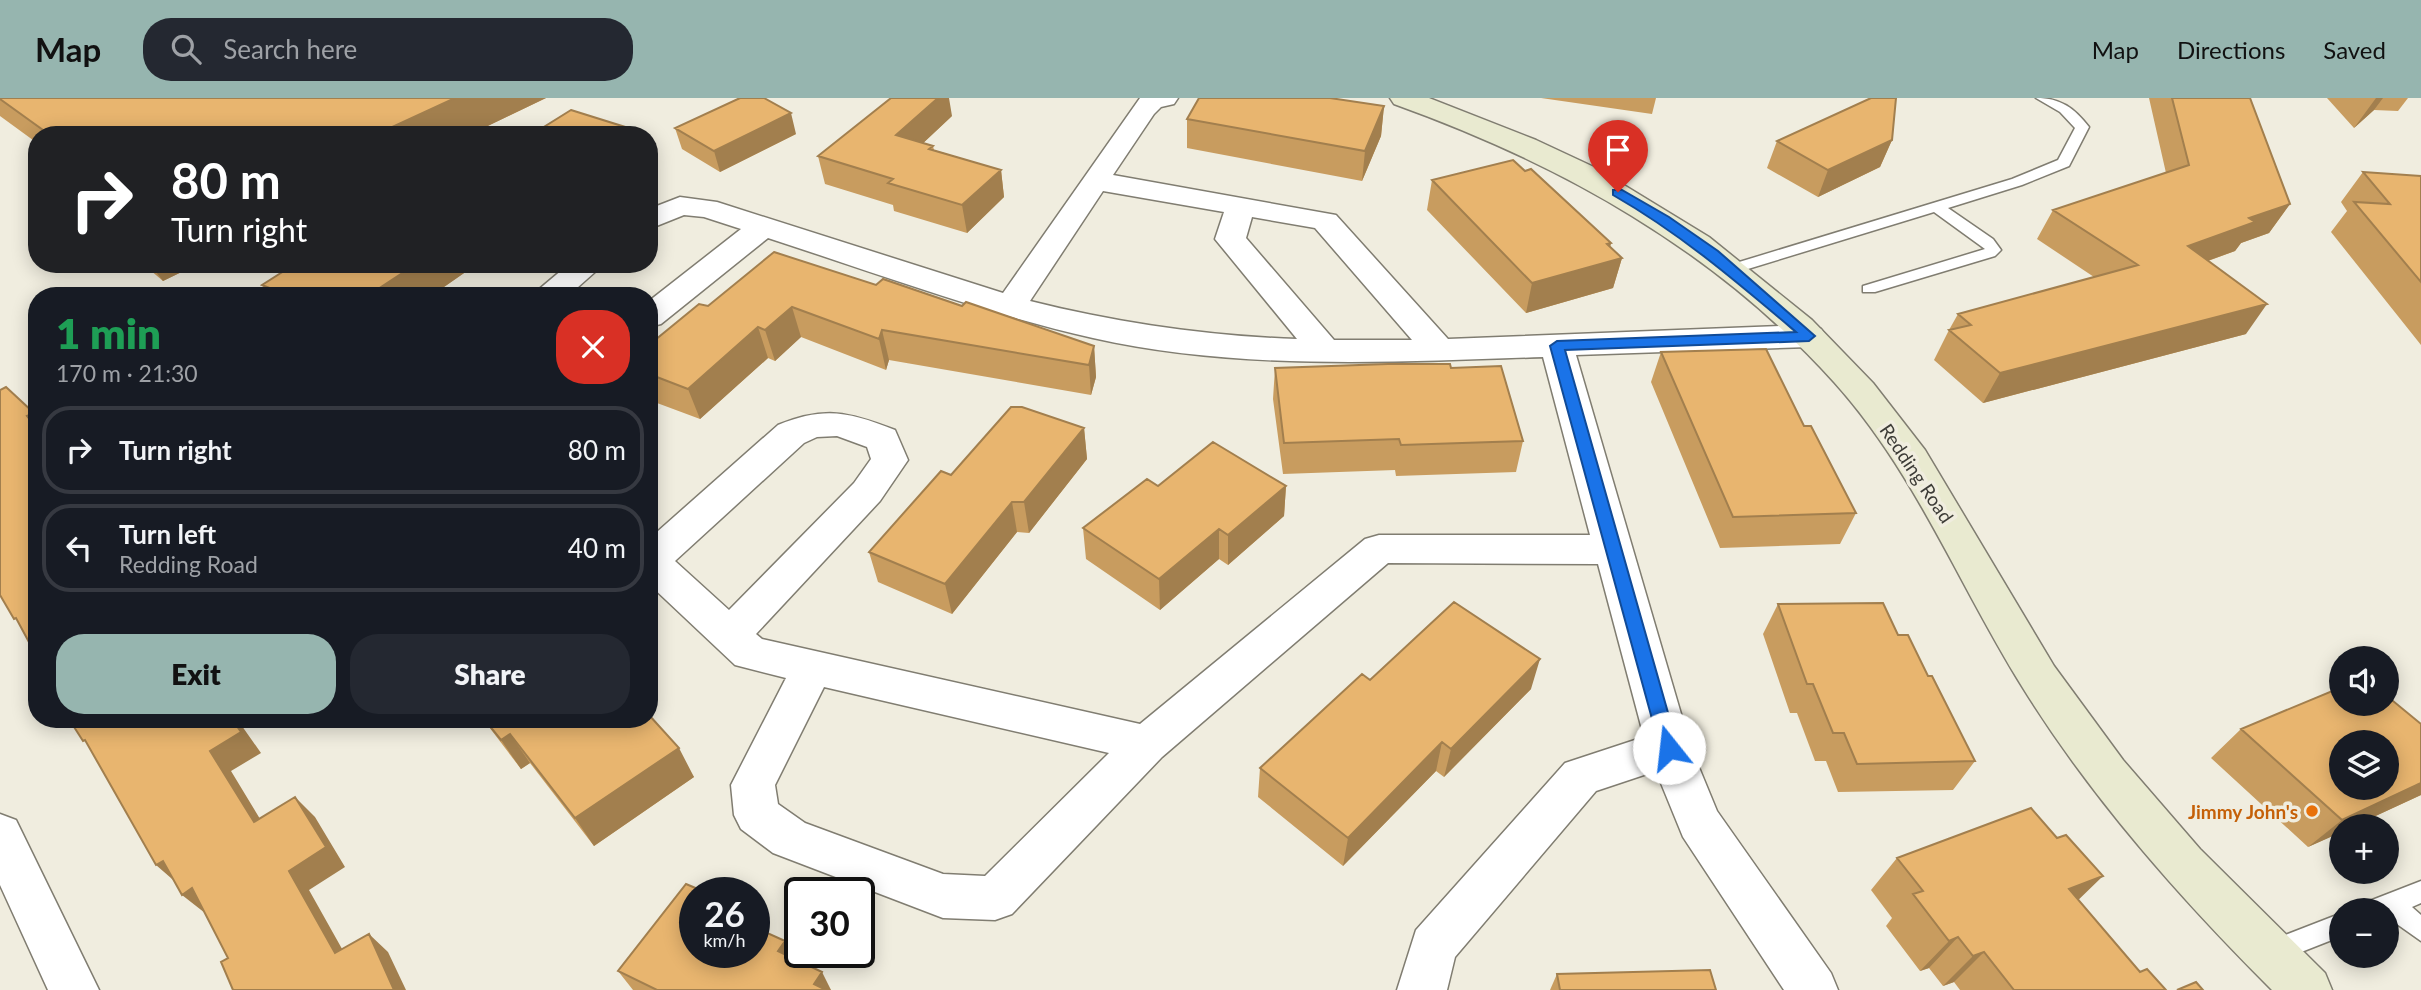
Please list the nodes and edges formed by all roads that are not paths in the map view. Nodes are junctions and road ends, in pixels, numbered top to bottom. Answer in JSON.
{"nodes":[{"id":1,"x":1403,"y":98,"type":"edge"},
{"id":2,"x":2043,"y":98,"type":"edge"},
{"id":3,"x":1151,"y":99,"type":"edge"},
{"id":4,"x":1096,"y":181,"type":"junction"},
{"id":5,"x":1241,"y":206,"type":"junction"},
{"id":6,"x":1935,"y":206,"type":"junction"},
{"id":7,"x":658,"y":216,"type":"edge"},
{"id":8,"x":764,"y":226,"type":"junction"},
{"id":9,"x":1732,"y":269,"type":"junction"},
{"id":10,"x":577,"y":273,"type":"edge"},
{"id":11,"x":559,"y":287,"type":"edge"},
{"id":12,"x":1868,"y":289,"type":"dead end"},
{"id":13,"x":1010,"y":306,"type":"junction"},
{"id":14,"x":658,"y":310,"type":"edge"},
{"id":15,"x":1809,"y":336,"type":"junction"},
{"id":16,"x":1557,"y":346,"type":"junction"},
{"id":17,"x":1325,"y":350,"type":"junction"},
{"id":18,"x":1438,"y":350,"type":"junction"},
{"id":19,"x":1614,"y":550,"type":"junction"},
{"id":20,"x":658,"y":553,"type":"edge"},
{"id":21,"x":658,"y":568,"type":"edge"},
{"id":22,"x":730,"y":635,"type":"junction"},
{"id":23,"x":813,"y":667,"type":"junction"},
{"id":24,"x":1147,"y":744,"type":"junction"},
{"id":25,"x":1669,"y":748,"type":"junction"},
{"id":26,"x":0,"y":835,"type":"edge"},
{"id":27,"x":2421,"y":892,"type":"edge"},
{"id":28,"x":2399,"y":901,"type":"edge"},
{"id":29,"x":2399,"y":916,"type":"edge"},
{"id":30,"x":2329,"y":929,"type":"edge"},
{"id":31,"x":2421,"y":930,"type":"edge"},
{"id":32,"x":2268,"y":953,"type":"junction"},
{"id":33,"x":74,"y":990,"type":"edge"},
{"id":34,"x":1422,"y":990,"type":"edge"},
{"id":35,"x":1813,"y":990,"type":"edge"},
{"id":36,"x":2307,"y":990,"type":"edge"}],
"edges":[{"from":1,"to":9,"type":"street","name":"Redding Road"},
{"from":2,"to":6,"type":"lane"},
{"from":3,"to":4,"type":"street"},
{"from":4,"to":5,"type":"street"},
{"from":4,"to":13,"type":"street"},
{"from":5,"to":17,"type":"street"},
{"from":5,"to":18,"type":"street"},
{"from":6,"to":9,"type":"lane"},
{"from":6,"to":12,"type":"lane"},
{"from":7,"to":8,"type":"street"},
{"from":8,"to":13,"type":"street"},
{"from":8,"to":14,"type":"street"},
{"from":9,"to":15,"type":"street","name":"Redding Road"},
{"from":10,"to":11,"type":"street"},
{"from":13,"to":17,"type":"street"},
{"from":15,"to":16,"type":"street"},
{"from":15,"to":32,"type":"street","name":"Redding Road"},
{"from":16,"to":18,"type":"street"},
{"from":16,"to":19,"type":"street"},
{"from":17,"to":18,"type":"street"},
{"from":19,"to":24,"type":"street"},
{"from":19,"to":25,"type":"street"},
{"from":20,"to":22,"type":"street"},
{"from":21,"to":22,"type":"street"},
{"from":22,"to":23,"type":"street"},
{"from":23,"to":24,"type":"street"},
{"from":23,"to":24,"type":"street"},
{"from":25,"to":34,"type":"street"},
{"from":25,"to":35,"type":"street"},
{"from":26,"to":33,"type":"street"},
{"from":27,"to":28,"type":"lane"},
{"from":29,"to":31,"type":"lane"},
{"from":30,"to":32,"type":"lane"},
{"from":32,"to":36,"type":"street","name":"Redding Road"}]}
